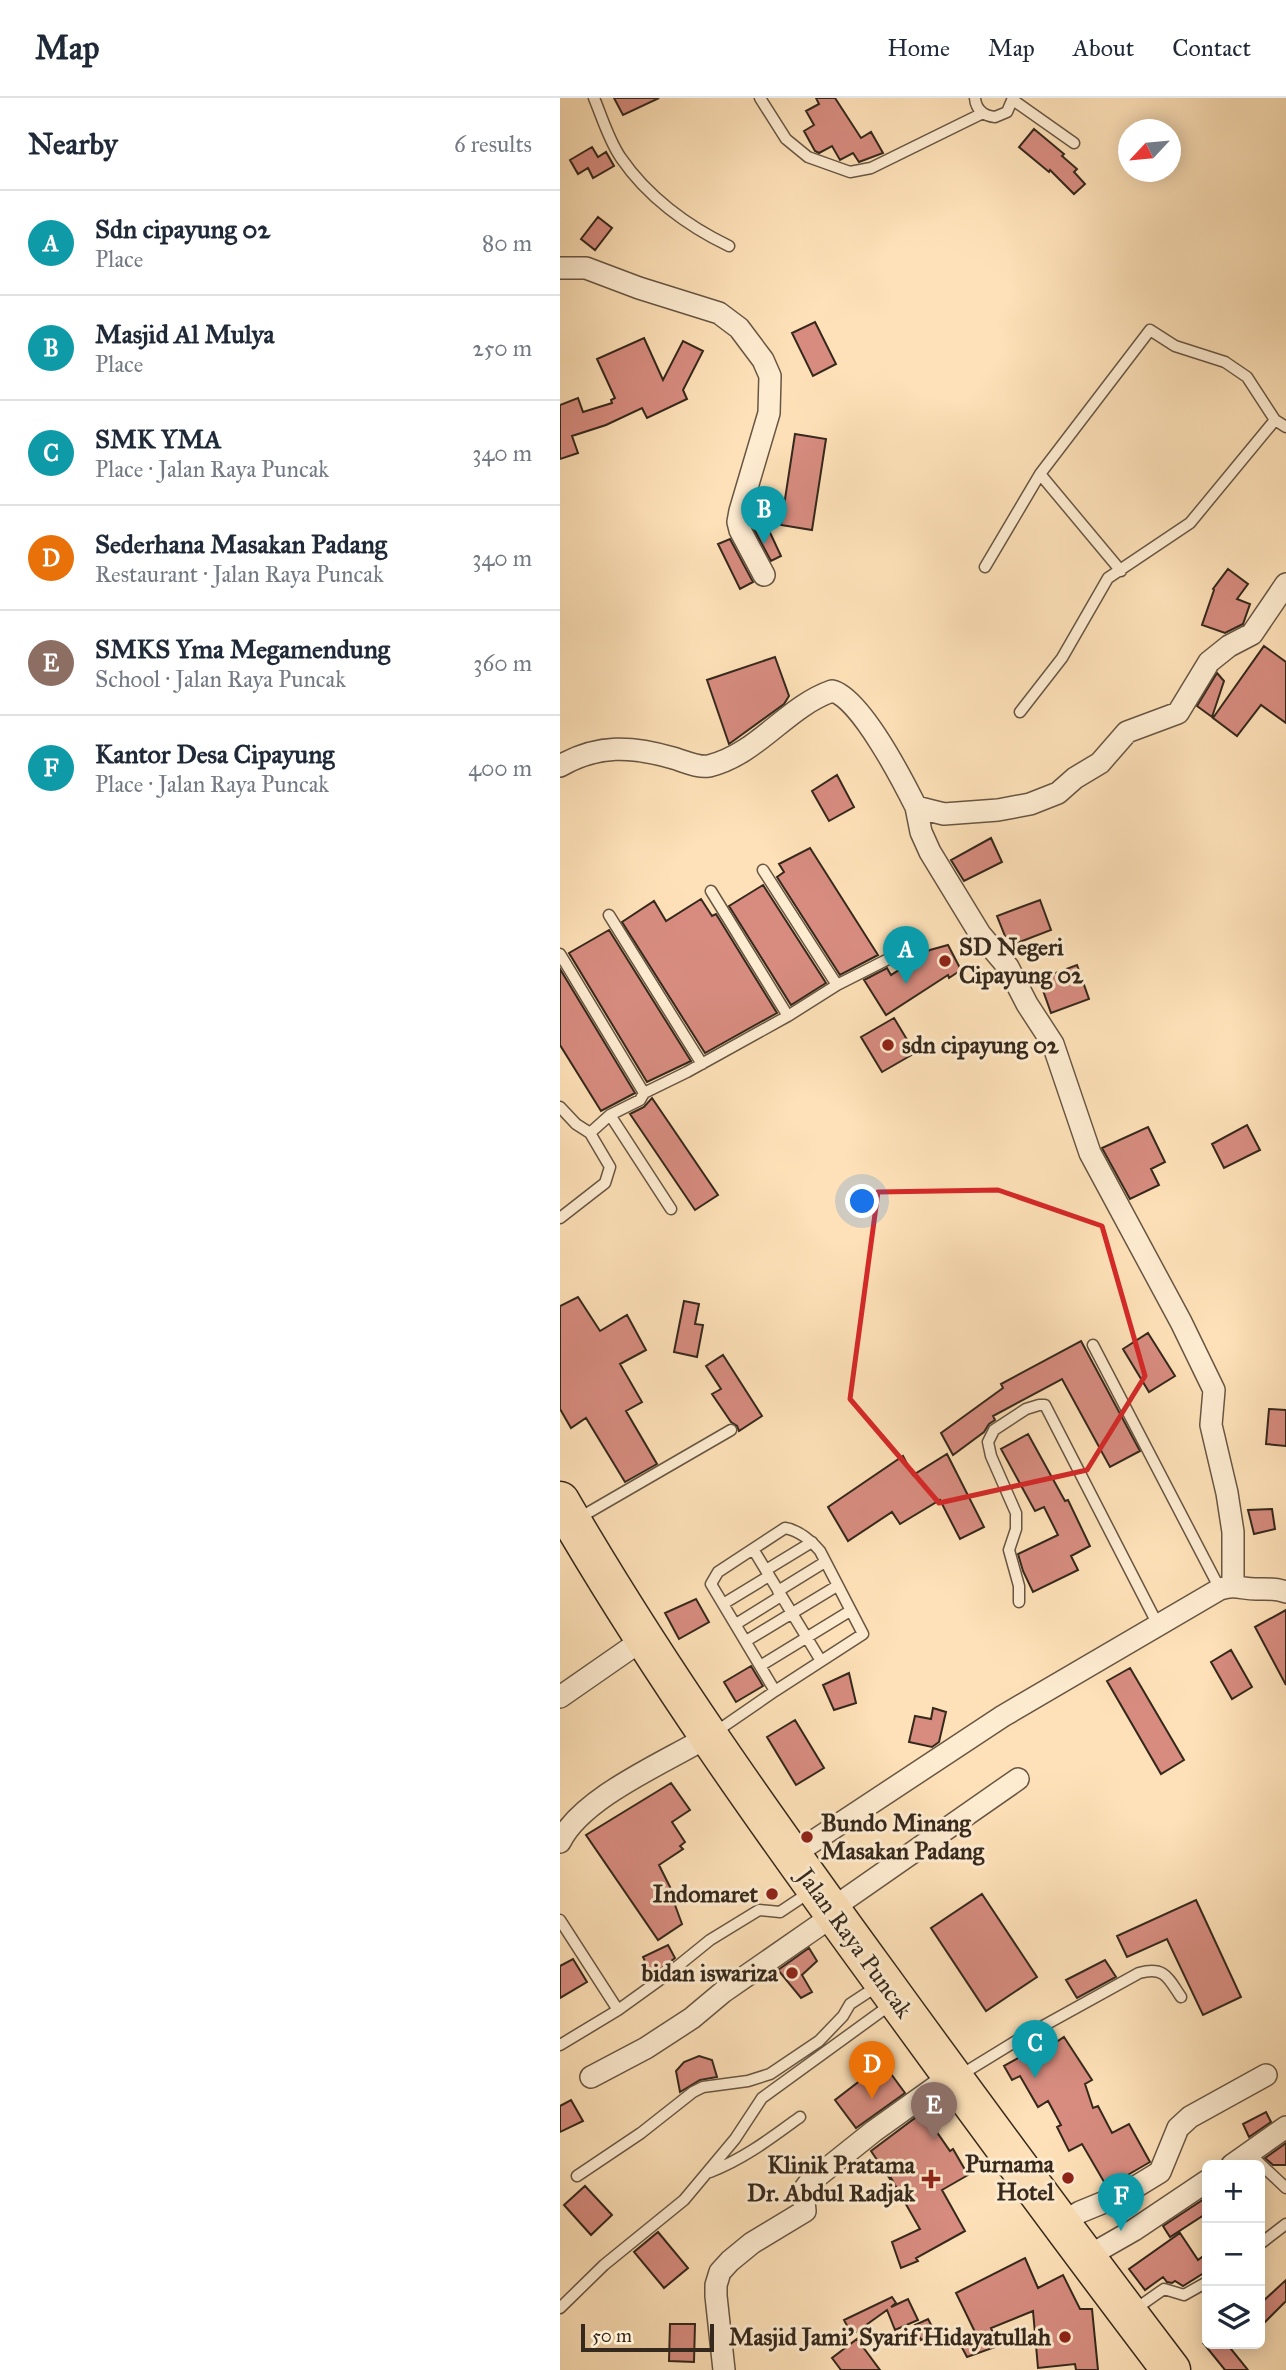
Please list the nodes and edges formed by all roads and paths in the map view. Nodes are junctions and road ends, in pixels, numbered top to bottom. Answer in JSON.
{"nodes":[{"id":1,"x":594,"y":98,"type":"edge"},
{"id":2,"x":760,"y":98,"type":"edge"},
{"id":3,"x":975,"y":98,"type":"edge"},
{"id":4,"x":1013,"y":99,"type":"edge"},
{"id":5,"x":983,"y":113,"type":"junction"},
{"id":6,"x":1074,"y":143,"type":"dead end"},
{"id":7,"x":729,"y":246,"type":"dead end"},
{"id":8,"x":560,"y":268,"type":"edge"},
{"id":9,"x":1275,"y":420,"type":"junction"},
{"id":10,"x":1286,"y":427,"type":"edge"},
{"id":11,"x":1040,"y":474,"type":"junction"},
{"id":12,"x":985,"y":567,"type":"dead end"},
{"id":13,"x":1121,"y":571,"type":"junction"},
{"id":14,"x":764,"y":575,"type":"dead end"},
{"id":15,"x":1286,"y":584,"type":"edge"},
{"id":16,"x":1020,"y":712,"type":"dead end"},
{"id":17,"x":560,"y":766,"type":"edge"},
{"id":18,"x":916,"y":807,"type":"junction"},
{"id":19,"x":763,"y":870,"type":"dead end"},
{"id":20,"x":711,"y":891,"type":"dead end"},
{"id":21,"x":609,"y":915,"type":"dead end"},
{"id":22,"x":908,"y":949,"type":"dead end"},
{"id":23,"x":560,"y":954,"type":"edge"},
{"id":24,"x":836,"y":985,"type":"junction"},
{"id":25,"x":788,"y":1016,"type":"junction"},
{"id":26,"x":702,"y":1064,"type":"junction"},
{"id":27,"x":645,"y":1093,"type":"junction"},
{"id":28,"x":560,"y":1107,"type":"edge"},
{"id":29,"x":610,"y":1115,"type":"junction"},
{"id":30,"x":590,"y":1133,"type":"junction"},
{"id":31,"x":671,"y":1209,"type":"dead end"},
{"id":32,"x":560,"y":1218,"type":"edge"},
{"id":33,"x":1093,"y":1345,"type":"dead end"},
{"id":34,"x":731,"y":1430,"type":"dead end"},
{"id":35,"x":566,"y":1511,"type":"edge"},
{"id":36,"x":812,"y":1542,"type":"junction"},
{"id":37,"x":753,"y":1549,"type":"junction"},
{"id":38,"x":825,"y":1562,"type":"junction"},
{"id":39,"x":767,"y":1573,"type":"junction"},
{"id":40,"x":837,"y":1586,"type":"junction"},
{"id":41,"x":1227,"y":1587,"type":"junction"},
{"id":42,"x":1286,"y":1592,"type":"edge"},
{"id":43,"x":780,"y":1594,"type":"junction"},
{"id":44,"x":1019,"y":1602,"type":"dead end"},
{"id":45,"x":723,"y":1604,"type":"junction"},
{"id":46,"x":850,"y":1611,"type":"junction"},
{"id":47,"x":792,"y":1614,"type":"junction"},
{"id":48,"x":736,"y":1624,"type":"junction"},
{"id":49,"x":1158,"y":1625,"type":"junction"},
{"id":50,"x":807,"y":1637,"type":"junction"},
{"id":51,"x":645,"y":1638,"type":"junction"},
{"id":52,"x":746,"y":1641,"type":"junction"},
{"id":53,"x":821,"y":1661,"type":"junction"},
{"id":54,"x":760,"y":1666,"type":"junction"},
{"id":55,"x":775,"y":1691,"type":"junction"},
{"id":56,"x":560,"y":1697,"type":"edge"},
{"id":57,"x":709,"y":1736,"type":"junction"},
{"id":58,"x":1018,"y":1779,"type":"dead end"},
{"id":59,"x":560,"y":1842,"type":"edge"},
{"id":60,"x":792,"y":1856,"type":"junction"},
{"id":61,"x":826,"y":1904,"type":"junction"},
{"id":62,"x":560,"y":1920,"type":"edge"},
{"id":63,"x":890,"y":1992,"type":"junction"},
{"id":64,"x":1181,"y":1997,"type":"dead end"},
{"id":65,"x":618,"y":2010,"type":"junction"},
{"id":66,"x":560,"y":2045,"type":"edge"},
{"id":67,"x":1266,"y":2076,"type":"dead end"},
{"id":68,"x":592,"y":2077,"type":"dead end"},
{"id":69,"x":953,"y":2077,"type":"junction"},
{"id":70,"x":800,"y":2117,"type":"dead end"},
{"id":71,"x":1286,"y":2127,"type":"edge"},
{"id":72,"x":1241,"y":2160,"type":"edge"},
{"id":73,"x":708,"y":2173,"type":"junction"},
{"id":74,"x":1265,"y":2175,"type":"edge"},
{"id":75,"x":577,"y":2176,"type":"dead end"},
{"id":76,"x":1202,"y":2184,"type":"edge"},
{"id":77,"x":1286,"y":2188,"type":"edge"},
{"id":78,"x":1059,"y":2224,"type":"junction"},
{"id":79,"x":1286,"y":2224,"type":"edge"},
{"id":80,"x":1265,"y":2240,"type":"edge"},
{"id":81,"x":1085,"y":2258,"type":"junction"},
{"id":82,"x":1202,"y":2284,"type":"edge"},
{"id":83,"x":560,"y":2308,"type":"edge"},
{"id":84,"x":1129,"y":2314,"type":"junction"},
{"id":85,"x":724,"y":2370,"type":"edge"},
{"id":86,"x":1171,"y":2370,"type":"edge"}],
"edges":[{"from":1,"to":7,"type":"lane"},
{"from":2,"to":5,"type":"lane"},
{"from":3,"to":5,"type":"lane"},
{"from":4,"to":5,"type":"lane"},
{"from":4,"to":6,"type":"lane"},
{"from":8,"to":14,"type":"street"},
{"from":9,"to":10,"type":"lane"},
{"from":9,"to":11,"type":"lane"},
{"from":9,"to":13,"type":"lane"},
{"from":11,"to":12,"type":"lane"},
{"from":11,"to":13,"type":"lane"},
{"from":13,"to":16,"type":"lane"},
{"from":15,"to":18,"type":"street"},
{"from":17,"to":18,"type":"street"},
{"from":18,"to":41,"type":"street"},
{"from":19,"to":24,"type":"lane"},
{"from":20,"to":25,"type":"lane"},
{"from":21,"to":26,"type":"lane"},
{"from":22,"to":24,"type":"lane"},
{"from":23,"to":27,"type":"lane"},
{"from":24,"to":25,"type":"lane"},
{"from":25,"to":26,"type":"lane"},
{"from":26,"to":27,"type":"lane"},
{"from":27,"to":29,"type":"lane"},
{"from":28,"to":30,"type":"lane"},
{"from":29,"to":30,"type":"lane"},
{"from":29,"to":31,"type":"lane"},
{"from":30,"to":32,"type":"lane"},
{"from":33,"to":41,"type":"lane"},
{"from":34,"to":35,"type":"lane"},
{"from":35,"to":51,"type":"highway","name":"Jalan Raya Puncak"},
{"from":36,"to":37,"type":"lane"},
{"from":36,"to":38,"type":"lane"},
{"from":36,"to":39,"type":"lane"},
{"from":37,"to":39,"type":"lane"},
{"from":37,"to":45,"type":"lane"},
{"from":38,"to":40,"type":"lane"},
{"from":38,"to":43,"type":"lane"},
{"from":39,"to":43,"type":"lane"},
{"from":39,"to":45,"type":"lane"},
{"from":40,"to":46,"type":"lane"},
{"from":40,"to":47,"type":"lane"},
{"from":41,"to":42,"type":"street"},
{"from":41,"to":49,"type":"street"},
{"from":43,"to":47,"type":"lane"},
{"from":43,"to":48,"type":"lane"},
{"from":44,"to":49,"type":"lane"},
{"from":45,"to":48,"type":"lane"},
{"from":46,"to":50,"type":"lane"},
{"from":46,"to":53,"type":"lane"},
{"from":47,"to":50,"type":"lane"},
{"from":47,"to":52,"type":"lane"},
{"from":48,"to":52,"type":"lane"},
{"from":49,"to":60,"type":"street"},
{"from":50,"to":53,"type":"lane"},
{"from":50,"to":54,"type":"lane"},
{"from":51,"to":56,"type":"street"},
{"from":51,"to":57,"type":"highway","name":"Jalan Raya Puncak"},
{"from":52,"to":54,"type":"lane"},
{"from":53,"to":55,"type":"lane"},
{"from":54,"to":55,"type":"lane"},
{"from":55,"to":57,"type":"lane"},
{"from":57,"to":59,"type":"street"},
{"from":57,"to":60,"type":"highway","name":"Jalan Raya Puncak"},
{"from":58,"to":61,"type":"street"},
{"from":60,"to":61,"type":"highway","name":"Jalan Raya Puncak"},
{"from":61,"to":63,"type":"highway","name":"Jalan Raya Puncak"},
{"from":61,"to":65,"type":"lane"},
{"from":61,"to":68,"type":"street"},
{"from":62,"to":65,"type":"lane"},
{"from":63,"to":69,"type":"highway","name":"Jalan Raya Puncak"},
{"from":63,"to":73,"type":"lane"},
{"from":63,"to":75,"type":"lane"},
{"from":64,"to":69,"type":"lane"},
{"from":65,"to":66,"type":"lane"},
{"from":67,"to":78,"type":"street"},
{"from":69,"to":78,"type":"highway","name":"Jalan Raya Puncak"},
{"from":69,"to":85,"type":"street"},
{"from":70,"to":73,"type":"lane"},
{"from":71,"to":72,"type":"street"},
{"from":73,"to":83,"type":"lane"},
{"from":74,"to":77,"type":"lane"},
{"from":76,"to":81,"type":"street"},
{"from":78,"to":81,"type":"highway","name":"Jalan Raya Puncak"},
{"from":79,"to":80,"type":"lane"},
{"from":81,"to":84,"type":"highway","name":"Jalan Raya Puncak"},
{"from":82,"to":84,"type":"lane"},
{"from":84,"to":86,"type":"highway","name":"Jalan Raya Puncak"}]}
